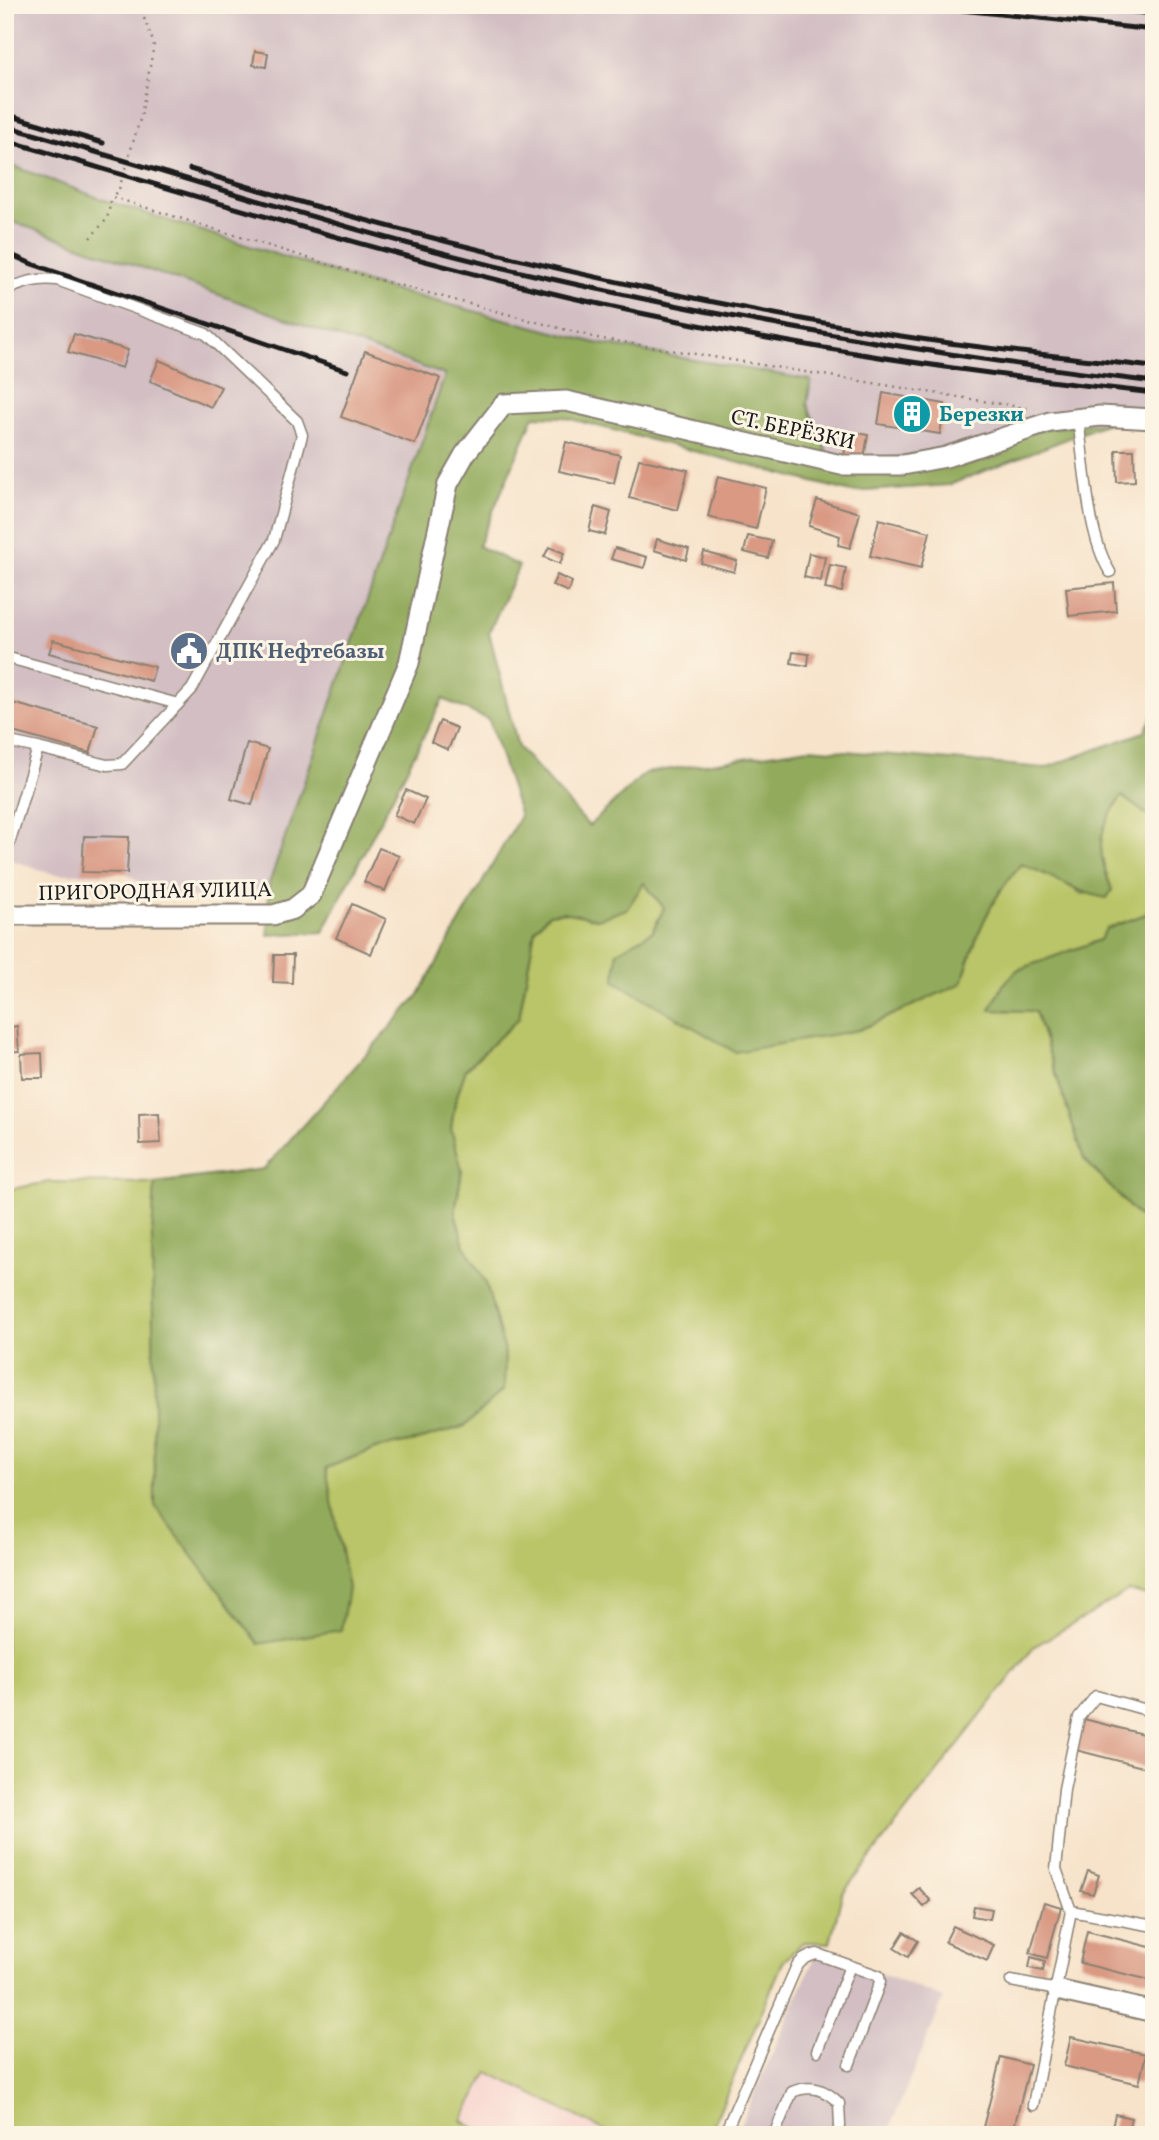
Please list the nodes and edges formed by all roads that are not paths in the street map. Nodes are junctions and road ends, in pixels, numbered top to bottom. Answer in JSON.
{"nodes":[{"id":1,"x":5,"y":291,"type":"edge"},
{"id":2,"x":504,"y":404,"type":"joint"},
{"id":3,"x":1154,"y":419,"type":"edge"},
{"id":4,"x":1078,"y":420,"type":"junction"},
{"id":5,"x":1110,"y":572,"type":"dead end"},
{"id":6,"x":5,"y":657,"type":"edge"},
{"id":7,"x":178,"y":704,"type":"junction"},
{"id":8,"x":5,"y":741,"type":"edge"},
{"id":9,"x":38,"y":748,"type":"junction"},
{"id":10,"x":5,"y":858,"type":"edge"},
{"id":11,"x":5,"y":915,"type":"edge"},
{"id":12,"x":1154,"y":1712,"type":"edge"},
{"id":13,"x":1071,"y":1910,"type":"junction"},
{"id":14,"x":1154,"y":1926,"type":"edge"},
{"id":15,"x":850,"y":1966,"type":"junction"},
{"id":16,"x":1011,"y":1981,"type":"dead end"},
{"id":17,"x":1057,"y":1990,"type":"junction"},
{"id":18,"x":1154,"y":2012,"type":"edge"},
{"id":19,"x":817,"y":2051,"type":"dead end"},
{"id":20,"x":849,"y":2065,"type":"dead end"},
{"id":21,"x":1033,"y":2105,"type":"dead end"},
{"id":22,"x":724,"y":2135,"type":"edge"},
{"id":23,"x":774,"y":2135,"type":"edge"},
{"id":24,"x":836,"y":2135,"type":"edge"}],
"edges":[{"from":1,"to":7,"type":"lane"},
{"from":2,"to":4,"type":"street","name":"СТ. БЕРЁЗКИ"},
{"from":2,"to":11,"type":"street","name":"ПРИГОРОДНАЯ УЛИЦА"},
{"from":3,"to":4,"type":"street","name":"СТ. БЕРЁЗКИ"},
{"from":4,"to":5,"type":"lane"},
{"from":6,"to":7,"type":"lane"},
{"from":7,"to":9,"type":"lane"},
{"from":8,"to":9,"type":"lane"},
{"from":9,"to":10,"type":"lane"},
{"from":12,"to":13,"type":"lane"},
{"from":13,"to":14,"type":"lane"},
{"from":13,"to":17,"type":"lane"},
{"from":15,"to":19,"type":"lane"},
{"from":15,"to":20,"type":"lane"},
{"from":15,"to":22,"type":"lane"},
{"from":16,"to":17,"type":"lane"},
{"from":17,"to":18,"type":"street"},
{"from":17,"to":21,"type":"lane"},
{"from":23,"to":24,"type":"lane"}]}
